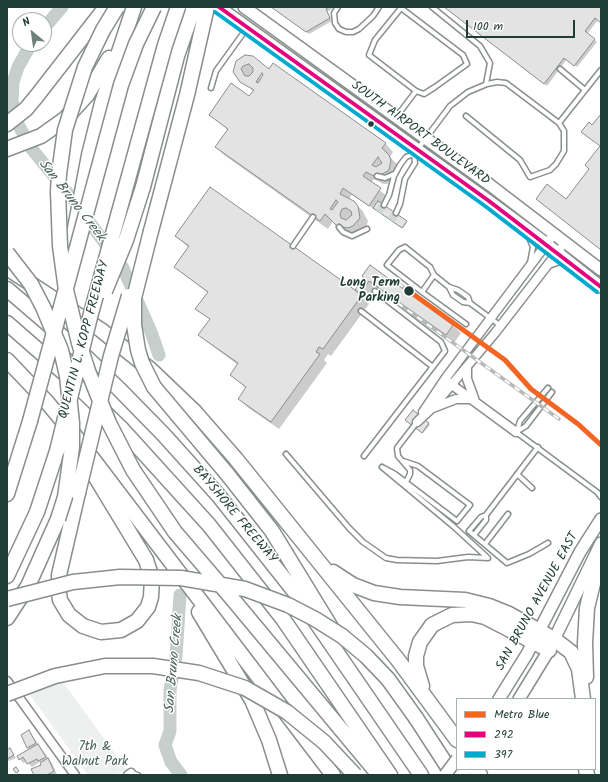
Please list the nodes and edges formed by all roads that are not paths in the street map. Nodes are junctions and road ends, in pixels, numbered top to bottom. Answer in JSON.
{"nodes":[{"id":1,"x":106,"y":7,"type":"edge"},
{"id":2,"x":117,"y":7,"type":"edge"},
{"id":3,"x":134,"y":7,"type":"edge"},
{"id":4,"x":154,"y":7,"type":"edge"},
{"id":5,"x":178,"y":7,"type":"edge"},
{"id":6,"x":194,"y":7,"type":"edge"},
{"id":7,"x":208,"y":7,"type":"edge"},
{"id":8,"x":219,"y":7,"type":"edge"},
{"id":9,"x":244,"y":7,"type":"edge"},
{"id":10,"x":338,"y":7,"type":"edge"},
{"id":11,"x":379,"y":7,"type":"edge"},
{"id":12,"x":432,"y":7,"type":"edge"},
{"id":13,"x":248,"y":27,"type":"junction"},
{"id":14,"x":560,"y":69,"type":"dead end"},
{"id":15,"x":601,"y":70,"type":"edge"},
{"id":16,"x":486,"y":84,"type":"junction"},
{"id":17,"x":211,"y":88,"type":"dead end"},
{"id":18,"x":585,"y":90,"type":"junction"},
{"id":19,"x":416,"y":91,"type":"junction"},
{"id":20,"x":466,"y":116,"type":"dead end"},
{"id":21,"x":396,"y":117,"type":"junction"},
{"id":22,"x":7,"y":124,"type":"edge"},
{"id":23,"x":559,"y":124,"type":"junction"},
{"id":24,"x":425,"y":138,"type":"junction"},
{"id":25,"x":7,"y":149,"type":"edge"},
{"id":26,"x":415,"y":151,"type":"junction"},
{"id":27,"x":396,"y":172,"type":"junction"},
{"id":28,"x":377,"y":176,"type":"dead end"},
{"id":29,"x":384,"y":205,"type":"tunnel mouth"},
{"id":30,"x":396,"y":213,"type":"tunnel mouth"},
{"id":31,"x":508,"y":215,"type":"junction"},
{"id":32,"x":314,"y":217,"type":"dead end"},
{"id":33,"x":339,"y":227,"type":"dead end"},
{"id":34,"x":366,"y":229,"type":"dead end"},
{"id":35,"x":150,"y":231,"type":"junction"},
{"id":36,"x":554,"y":234,"type":"junction"},
{"id":37,"x":565,"y":242,"type":"junction"},
{"id":38,"x":547,"y":244,"type":"junction"},
{"id":39,"x":293,"y":246,"type":"dead end"},
{"id":40,"x":7,"y":253,"type":"edge"},
{"id":41,"x":561,"y":256,"type":"junction"},
{"id":42,"x":7,"y":268,"type":"edge"},
{"id":43,"x":528,"y":268,"type":"junction"},
{"id":44,"x":601,"y":270,"type":"edge"},
{"id":45,"x":434,"y":275,"type":"junction"},
{"id":46,"x":449,"y":287,"type":"junction"},
{"id":47,"x":601,"y":287,"type":"edge"},
{"id":48,"x":7,"y":289,"type":"edge"},
{"id":49,"x":375,"y":291,"type":"dead end"},
{"id":50,"x":422,"y":292,"type":"junction"},
{"id":51,"x":470,"y":303,"type":"junction"},
{"id":52,"x":361,"y":311,"type":"dead end"},
{"id":53,"x":491,"y":319,"type":"junction"},
{"id":54,"x":7,"y":323,"type":"edge"},
{"id":55,"x":466,"y":324,"type":"dead end"},
{"id":56,"x":501,"y":326,"type":"junction"},
{"id":57,"x":86,"y":331,"type":"junction"},
{"id":58,"x":9,"y":362,"type":"edge"},
{"id":59,"x":467,"y":366,"type":"junction"},
{"id":60,"x":433,"y":367,"type":"junction"},
{"id":61,"x":44,"y":368,"type":"junction"},
{"id":62,"x":445,"y":378,"type":"junction"},
{"id":63,"x":452,"y":384,"type":"junction"},
{"id":64,"x":548,"y":388,"type":"dead end"},
{"id":65,"x":552,"y":392,"type":"dead end"},
{"id":66,"x":474,"y":399,"type":"junction"},
{"id":67,"x":432,"y":408,"type":"junction"},
{"id":68,"x":417,"y":422,"type":"junction"},
{"id":69,"x":516,"y":432,"type":"junction"},
{"id":70,"x":538,"y":447,"type":"junction"},
{"id":71,"x":286,"y":454,"type":"dead end"},
{"id":72,"x":364,"y":456,"type":"dead end"},
{"id":73,"x":403,"y":460,"type":"junction"},
{"id":74,"x":517,"y":474,"type":"junction"},
{"id":75,"x":406,"y":482,"type":"junction"},
{"id":76,"x":532,"y":488,"type":"dead end"},
{"id":77,"x":599,"y":492,"type":"edge"},
{"id":78,"x":7,"y":494,"type":"edge"},
{"id":79,"x":601,"y":497,"type":"edge"},
{"id":80,"x":486,"y":514,"type":"junction"},
{"id":81,"x":508,"y":514,"type":"dead end"},
{"id":82,"x":601,"y":519,"type":"edge"},
{"id":83,"x":293,"y":529,"type":"junction"},
{"id":84,"x":474,"y":535,"type":"junction"},
{"id":85,"x":548,"y":543,"type":"dead end"},
{"id":86,"x":601,"y":543,"type":"edge"},
{"id":87,"x":485,"y":544,"type":"junction"},
{"id":88,"x":601,"y":560,"type":"edge"},
{"id":89,"x":179,"y":573,"type":"junction"},
{"id":90,"x":7,"y":576,"type":"edge"},
{"id":91,"x":7,"y":598,"type":"edge"},
{"id":92,"x":7,"y":618,"type":"edge"},
{"id":93,"x":536,"y":636,"type":"junction"},
{"id":94,"x":551,"y":644,"type":"junction"},
{"id":95,"x":7,"y":681,"type":"edge"},
{"id":96,"x":7,"y":694,"type":"edge"},
{"id":97,"x":500,"y":698,"type":"edge"},
{"id":98,"x":520,"y":698,"type":"edge"},
{"id":99,"x":584,"y":698,"type":"edge"},
{"id":100,"x":584,"y":698,"type":"edge"},
{"id":101,"x":371,"y":701,"type":"junction"},
{"id":102,"x":456,"y":738,"type":"edge"},
{"id":103,"x":456,"y":739,"type":"edge"},
{"id":104,"x":456,"y":760,"type":"edge"},
{"id":105,"x":75,"y":775,"type":"edge"},
{"id":106,"x":280,"y":775,"type":"edge"},
{"id":107,"x":333,"y":775,"type":"edge"},
{"id":108,"x":355,"y":775,"type":"edge"},
{"id":109,"x":379,"y":775,"type":"edge"},
{"id":110,"x":390,"y":775,"type":"edge"},
{"id":111,"x":421,"y":775,"type":"edge"},
{"id":112,"x":445,"y":775,"type":"edge"},
{"id":113,"x":453,"y":775,"type":"edge"}],
"edges":[{"from":1,"to":22,"type":"highway"},
{"from":2,"to":109,"type":"highway","bridge":true},
{"from":3,"to":25,"type":"highway"},
{"from":3,"to":61,"type":"highway","bridge":true},
{"from":4,"to":61,"type":"highway","bridge":true},
{"from":5,"to":57,"type":"highway","name":"QUENTIN L. KOPP FREEWAY","bridge":true},
{"from":6,"to":57,"type":"highway","bridge":true},
{"from":7,"to":35,"type":"highway"},
{"from":8,"to":13,"type":"street","name":"SOUTH AIRPORT BOULEVARD"},
{"from":9,"to":21,"type":"street","name":"SOUTH AIRPORT BOULEVARD"},
{"from":10,"to":11,"type":"lane"},
{"from":12,"to":16,"type":"lane"},
{"from":13,"to":17,"type":"lane"},
{"from":13,"to":26,"type":"street","name":"SOUTH AIRPORT BOULEVARD"},
{"from":14,"to":18,"type":"lane"},
{"from":15,"to":18,"type":"lane"},
{"from":16,"to":23,"type":"lane"},
{"from":16,"to":24,"type":"lane"},
{"from":18,"to":23,"type":"lane"},
{"from":19,"to":19,"type":"lane"},
{"from":19,"to":21,"type":"lane"},
{"from":20,"to":23,"type":"lane"},
{"from":21,"to":24,"type":"street","name":"SOUTH AIRPORT BOULEVARD"},
{"from":24,"to":26,"type":"lane"},
{"from":24,"to":36,"type":"street","name":"SOUTH AIRPORT BOULEVARD"},
{"from":26,"to":27,"type":"lane"},
{"from":26,"to":30,"type":"lane"},
{"from":26,"to":31,"type":"street","name":"SOUTH AIRPORT BOULEVARD"},
{"from":27,"to":28,"type":"lane"},
{"from":27,"to":29,"type":"lane"},
{"from":31,"to":38,"type":"street","name":"SOUTH AIRPORT BOULEVARD"},
{"from":31,"to":43,"type":"lane"},
{"from":32,"to":39,"type":"lane"},
{"from":33,"to":34,"type":"lane"},
{"from":35,"to":58,"type":"highway","bridge":true},
{"from":35,"to":101,"type":"highway","bridge":true},
{"from":36,"to":37,"type":"street","name":"SOUTH AIRPORT BOULEVARD"},
{"from":36,"to":38,"type":"street"},
{"from":37,"to":41,"type":"street"},
{"from":37,"to":44,"type":"street","name":"SOUTH AIRPORT BOULEVARD"},
{"from":38,"to":41,"type":"street","name":"SOUTH AIRPORT BOULEVARD"},
{"from":38,"to":43,"type":"street"},
{"from":40,"to":92,"type":"highway","bridge":true},
{"from":41,"to":47,"type":"street","name":"SOUTH AIRPORT BOULEVARD"},
{"from":41,"to":56,"type":"street"},
{"from":42,"to":83,"type":"highway"},
{"from":43,"to":53,"type":"street"},
{"from":45,"to":46,"type":"lane"},
{"from":45,"to":50,"type":"lane"},
{"from":45,"to":50,"type":"lane"},
{"from":46,"to":51,"type":"lane"},
{"from":46,"to":51,"type":"lane"},
{"from":48,"to":101,"type":"highway","name":"BAYSHORE FREEWAY"},
{"from":49,"to":60,"type":"lane"},
{"from":50,"to":55,"type":"lane"},
{"from":51,"to":53,"type":"lane"},
{"from":52,"to":60,"type":"lane"},
{"from":53,"to":56,"type":"lane"},
{"from":53,"to":62,"type":"street"},
{"from":54,"to":110,"type":"highway","name":"BAYSHORE FREEWAY"},
{"from":56,"to":59,"type":"street"},
{"from":57,"to":90,"type":"highway","name":"QUENTIN L. KOPP FREEWAY","bridge":true},
{"from":58,"to":89,"type":"highway"},
{"from":59,"to":63,"type":"street"},
{"from":59,"to":66,"type":"street"},
{"from":60,"to":72,"type":"lane"},
{"from":61,"to":78,"type":"highway","bridge":true},
{"from":62,"to":63,"type":"street"},
{"from":62,"to":68,"type":"street"},
{"from":63,"to":66,"type":"street"},
{"from":63,"to":67,"type":"street"},
{"from":64,"to":69,"type":"lane"},
{"from":65,"to":69,"type":"lane"},
{"from":66,"to":67,"type":"street"},
{"from":66,"to":69,"type":"street"},
{"from":67,"to":68,"type":"street"},
{"from":68,"to":73,"type":"lane"},
{"from":69,"to":70,"type":"lane"},
{"from":70,"to":74,"type":"lane"},
{"from":70,"to":77,"type":"lane"},
{"from":71,"to":75,"type":"lane"},
{"from":73,"to":75,"type":"lane"},
{"from":73,"to":75,"type":"lane"},
{"from":74,"to":76,"type":"lane"},
{"from":74,"to":80,"type":"lane"},
{"from":77,"to":79,"type":"lane"},
{"from":80,"to":84,"type":"lane"},
{"from":80,"to":84,"type":"lane"},
{"from":81,"to":87,"type":"lane"},
{"from":82,"to":93,"type":"street","name":"SAN BRUNO AVENUE EAST"},
{"from":83,"to":93,"type":"highway"},
{"from":83,"to":103,"type":"highway"},
{"from":84,"to":87,"type":"lane"},
{"from":85,"to":87,"type":"lane"},
{"from":86,"to":94,"type":"street","name":"SAN BRUNO AVENUE EAST"},
{"from":88,"to":100,"type":"highway"},
{"from":89,"to":106,"type":"highway"},
{"from":89,"to":107,"type":"highway"},
{"from":91,"to":113,"type":"highway","bridge":true},
{"from":93,"to":94,"type":"highway"},
{"from":93,"to":97,"type":"street","name":"SAN BRUNO AVENUE EAST"},
{"from":93,"to":102,"type":"highway"},
{"from":94,"to":98,"type":"street","name":"SAN BRUNO AVENUE EAST"},
{"from":94,"to":99,"type":"highway"},
{"from":95,"to":105,"type":"street"},
{"from":96,"to":108,"type":"highway","bridge":true},
{"from":101,"to":111,"type":"highway","name":"BAYSHORE FREEWAY"},
{"from":104,"to":112,"type":"street","bridge":true}]}
